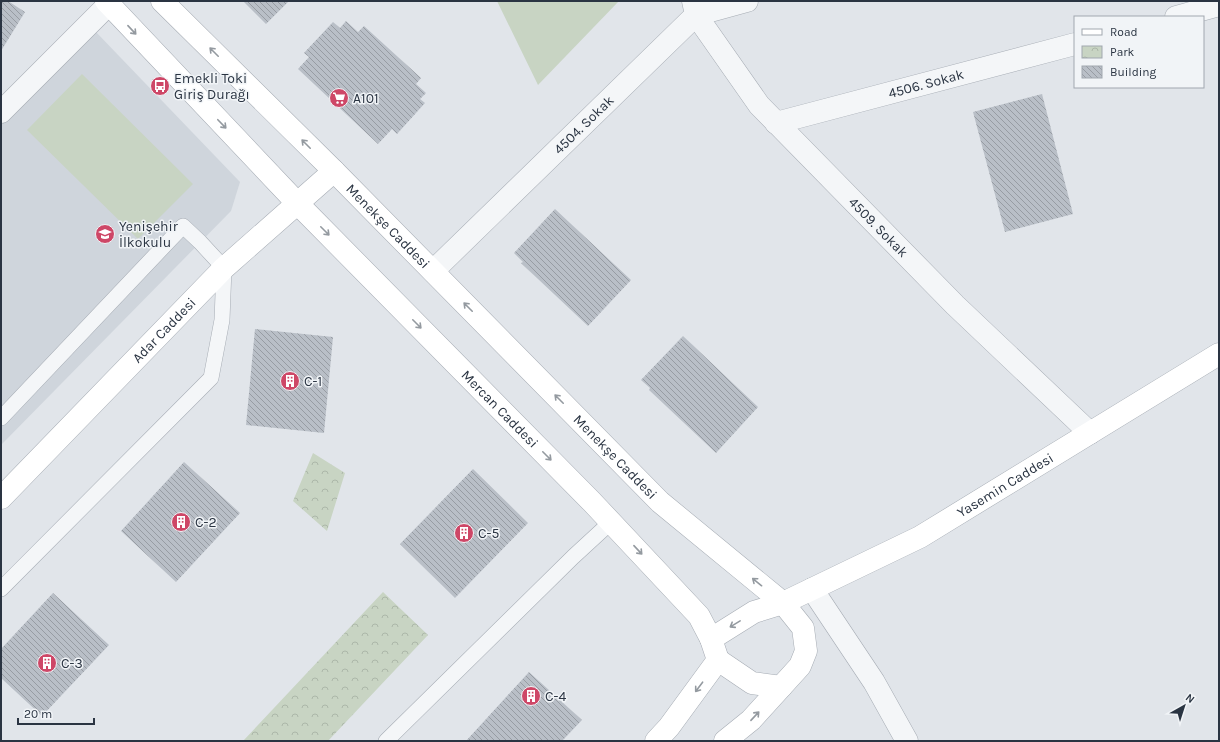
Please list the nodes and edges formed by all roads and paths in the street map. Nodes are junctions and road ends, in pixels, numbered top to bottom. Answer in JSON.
{"nodes":[{"id":1,"x":162,"y":1,"type":"edge"},
{"id":2,"x":747,"y":1,"type":"edge"},
{"id":3,"x":107,"y":3,"type":"edge"},
{"id":4,"x":694,"y":8,"type":"edge"},
{"id":5,"x":1217,"y":8,"type":"edge"},
{"id":6,"x":1181,"y":16,"type":"edge"},
{"id":7,"x":1074,"y":44,"type":"edge"},
{"id":8,"x":1,"y":112,"type":"edge"},
{"id":9,"x":776,"y":123,"type":"junction"},
{"id":10,"x":334,"y":171,"type":"junction"},
{"id":11,"x":298,"y":204,"type":"junction"},
{"id":12,"x":224,"y":268,"type":"junction"},
{"id":13,"x":433,"y":271,"type":"junction"},
{"id":14,"x":1219,"y":354,"type":"edge"},
{"id":15,"x":1,"y":418,"type":"edge"},
{"id":16,"x":1090,"y":433,"type":"junction"},
{"id":17,"x":1,"y":498,"type":"edge"},
{"id":18,"x":611,"y":522,"type":"junction"},
{"id":19,"x":1,"y":589,"type":"edge"},
{"id":20,"x":812,"y":589,"type":"junction"},
{"id":21,"x":783,"y":603,"type":"junction"},
{"id":22,"x":711,"y":639,"type":"junction"},
{"id":23,"x":718,"y":660,"type":"junction"},
{"id":24,"x":781,"y":687,"type":"junction"},
{"id":25,"x":386,"y":741,"type":"edge"},
{"id":26,"x":656,"y":741,"type":"edge"},
{"id":27,"x":725,"y":741,"type":"edge"},
{"id":28,"x":907,"y":741,"type":"edge"}],
"edges":[{"from":10,"to":1,"type":"street","name":"Menekşe Caddesi","one_way":true},
{"from":2,"to":4,"type":"street","name":"4504. Sokak"},
{"from":3,"to":8,"type":"street"},
{"from":3,"to":11,"type":"street","name":"Mercan Caddesi","one_way":true},
{"from":4,"to":9,"type":"street","name":"4509. Sokak"},
{"from":4,"to":13,"type":"street","name":"4504. Sokak"},
{"from":5,"to":6,"type":"street"},
{"from":7,"to":9,"type":"street","name":"4506. Sokak"},
{"from":9,"to":16,"type":"street","name":"4509. Sokak"},
{"from":10,"to":11,"type":"street","name":"Adar Caddesi"},
{"from":10,"to":13,"type":"street","name":"Menekşe Caddesi"},
{"from":11,"to":12,"type":"street","name":"Adar Caddesi"},
{"from":11,"to":18,"type":"street","name":"Mercan Caddesi","one_way":true},
{"from":12,"to":15,"type":"lane"},
{"from":12,"to":17,"type":"street","name":"Adar Caddesi"},
{"from":12,"to":19,"type":"lane"},
{"from":21,"to":13,"type":"street","name":"Menekşe Caddesi","one_way":true},
{"from":14,"to":16,"type":"street","name":"Yasemin Caddesi"},
{"from":16,"to":20,"type":"street","name":"Yasemin Caddesi"},
{"from":18,"to":22,"type":"street","name":"Mercan Caddesi","one_way":true},
{"from":18,"to":25,"type":"lane"},
{"from":20,"to":21,"type":"street","name":"Yasemin Caddesi"},
{"from":20,"to":28,"type":"street"},
{"from":21,"to":22,"type":"street","one_way":true},
{"from":21,"to":24,"type":"street","name":"Menekşe Caddesi"},
{"from":22,"to":23,"type":"street"},
{"from":23,"to":24,"type":"street"},
{"from":23,"to":26,"type":"street","one_way":true},
{"from":27,"to":24,"type":"street","name":"Menekşe Caddesi","one_way":true}]}
